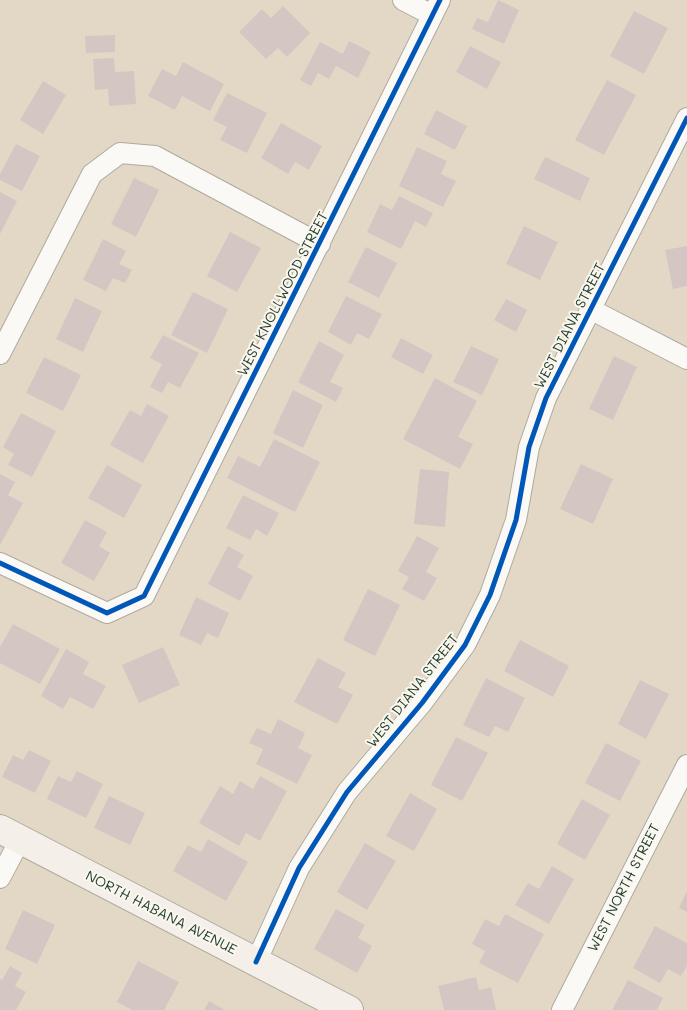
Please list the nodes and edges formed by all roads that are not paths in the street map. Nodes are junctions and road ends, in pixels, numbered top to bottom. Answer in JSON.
{"nodes":[{"id":1,"x":403,"y":0,"type":"edge"},
{"id":2,"x":436,"y":8,"type":"edge"},
{"id":3,"x":687,"y":118,"type":"edge"},
{"id":4,"x":320,"y":244,"type":"junction"},
{"id":5,"x":590,"y":310,"type":"junction"},
{"id":6,"x":0,"y":354,"type":"edge"},
{"id":7,"x":687,"y":359,"type":"edge"},
{"id":8,"x":0,"y":563,"type":"edge"},
{"id":9,"x":687,"y":765,"type":"edge"},
{"id":10,"x":10,"y":835,"type":"edge"},
{"id":11,"x":0,"y":878,"type":"edge"},
{"id":12,"x":256,"y":962,"type":"junction"},
{"id":13,"x":349,"y":1010,"type":"edge"},
{"id":14,"x":562,"y":1010,"type":"edge"}],
"edges":[{"from":1,"to":2,"type":"street"},
{"from":2,"to":4,"type":"street","name":"WEST KNOLLWOOD STREET"},
{"from":3,"to":5,"type":"street","name":"WEST DIANA STREET"},
{"from":4,"to":6,"type":"street"},
{"from":4,"to":8,"type":"street","name":"WEST KNOLLWOOD STREET"},
{"from":5,"to":7,"type":"street"},
{"from":5,"to":12,"type":"street","name":"WEST DIANA STREET"},
{"from":9,"to":14,"type":"street","name":"WEST NORTH STREET"},
{"from":10,"to":11,"type":"street"},
{"from":10,"to":12,"type":"street","name":"NORTH HABANA AVENUE"},
{"from":12,"to":13,"type":"street","name":"NORTH HABANA AVENUE"}]}
